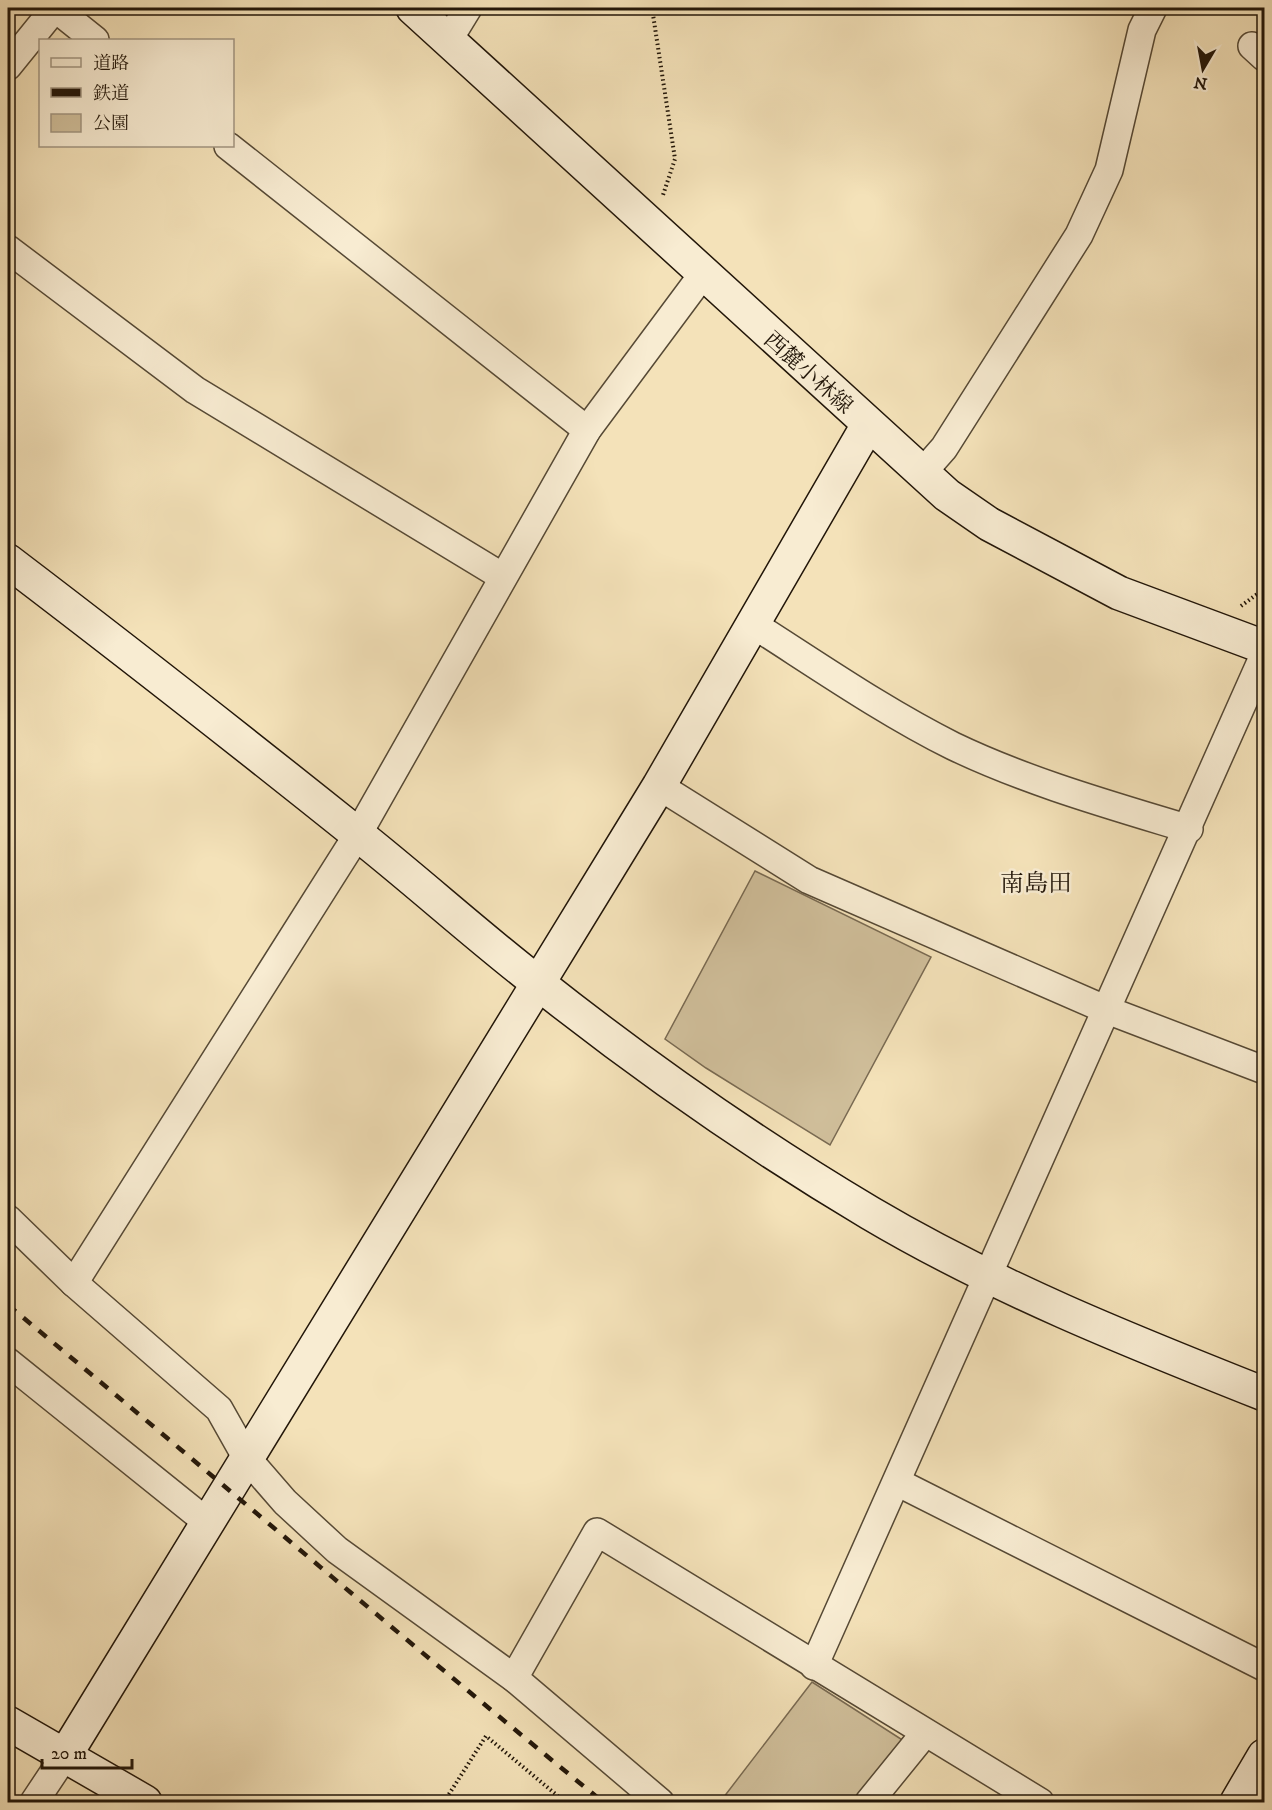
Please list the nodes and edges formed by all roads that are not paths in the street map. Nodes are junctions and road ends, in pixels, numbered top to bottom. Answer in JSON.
{"nodes":[{"id":1,"x":55,"y":8,"type":"edge"},
{"id":2,"x":413,"y":8,"type":"edge"},
{"id":3,"x":468,"y":8,"type":"edge"},
{"id":4,"x":1153,"y":8,"type":"edge"},
{"id":5,"x":95,"y":39,"type":"edge"},
{"id":6,"x":449,"y":39,"type":"junction"},
{"id":7,"x":8,"y":66,"type":"edge"},
{"id":8,"x":229,"y":147,"type":"edge"},
{"id":9,"x":8,"y":249,"type":"edge"},
{"id":10,"x":703,"y":274,"type":"junction"},
{"id":11,"x":868,"y":425,"type":"junction"},
{"id":12,"x":587,"y":430,"type":"junction"},
{"id":13,"x":922,"y":473,"type":"junction"},
{"id":14,"x":8,"y":561,"type":"edge"},
{"id":15,"x":503,"y":577,"type":"junction"},
{"id":16,"x":751,"y":623,"type":"junction"},
{"id":17,"x":1264,"y":647,"type":"edge"},
{"id":18,"x":1264,"y":655,"type":"edge"},
{"id":19,"x":659,"y":786,"type":"junction"},
{"id":20,"x":1189,"y":829,"type":"junction"},
{"id":21,"x":358,"y":834,"type":"junction"},
{"id":22,"x":537,"y":983,"type":"junction"},
{"id":23,"x":1107,"y":1010,"type":"junction"},
{"id":24,"x":1264,"y":1070,"type":"edge"},
{"id":25,"x":8,"y":1219,"type":"edge"},
{"id":26,"x":989,"y":1276,"type":"junction"},
{"id":27,"x":74,"y":1283,"type":"junction"},
{"id":28,"x":8,"y":1362,"type":"edge"},
{"id":29,"x":1264,"y":1394,"type":"edge"},
{"id":30,"x":246,"y":1457,"type":"junction"},
{"id":31,"x":897,"y":1482,"type":"junction"},
{"id":32,"x":207,"y":1522,"type":"junction"},
{"id":33,"x":814,"y":1666,"type":"junction"},
{"id":34,"x":1264,"y":1667,"type":"edge"},
{"id":35,"x":514,"y":1678,"type":"junction"},
{"id":36,"x":8,"y":1723,"type":"edge"},
{"id":37,"x":925,"y":1733,"type":"junction"},
{"id":38,"x":1264,"y":1756,"type":"edge"},
{"id":39,"x":64,"y":1757,"type":"junction"},
{"id":40,"x":34,"y":1803,"type":"edge"},
{"id":41,"x":145,"y":1803,"type":"edge"},
{"id":42,"x":660,"y":1803,"type":"edge"},
{"id":43,"x":869,"y":1803,"type":"edge"},
{"id":44,"x":1040,"y":1803,"type":"edge"},
{"id":45,"x":1237,"y":1803,"type":"edge"}],
"edges":[{"from":1,"to":5,"type":"street"},
{"from":1,"to":7,"type":"street"},
{"from":2,"to":6,"type":"street","name":"西麓小林線"},
{"from":3,"to":6,"type":"street"},
{"from":4,"to":13,"type":"street"},
{"from":6,"to":10,"type":"street","name":"西麓小林線"},
{"from":8,"to":12,"type":"street"},
{"from":9,"to":15,"type":"street"},
{"from":10,"to":11,"type":"street","name":"西麓小林線"},
{"from":10,"to":12,"type":"street"},
{"from":11,"to":13,"type":"street","name":"西麓小林線"},
{"from":11,"to":16,"type":"street"},
{"from":12,"to":15,"type":"street"},
{"from":13,"to":17,"type":"street","name":"西麓小林線"},
{"from":14,"to":21,"type":"street"},
{"from":15,"to":21,"type":"street"},
{"from":16,"to":19,"type":"street"},
{"from":16,"to":20,"type":"street"},
{"from":18,"to":20,"type":"street"},
{"from":19,"to":22,"type":"street"},
{"from":19,"to":23,"type":"street"},
{"from":20,"to":23,"type":"street"},
{"from":21,"to":22,"type":"street"},
{"from":21,"to":27,"type":"street"},
{"from":22,"to":26,"type":"street"},
{"from":22,"to":30,"type":"street"},
{"from":23,"to":24,"type":"street"},
{"from":23,"to":26,"type":"street"},
{"from":25,"to":27,"type":"street"},
{"from":26,"to":29,"type":"street"},
{"from":26,"to":31,"type":"street"},
{"from":27,"to":30,"type":"street"},
{"from":28,"to":32,"type":"street"},
{"from":30,"to":32,"type":"street"},
{"from":30,"to":35,"type":"street"},
{"from":31,"to":33,"type":"street"},
{"from":31,"to":34,"type":"street"},
{"from":32,"to":39,"type":"street"},
{"from":33,"to":35,"type":"street"},
{"from":33,"to":37,"type":"street"},
{"from":35,"to":42,"type":"street"},
{"from":36,"to":39,"type":"street"},
{"from":37,"to":43,"type":"street"},
{"from":37,"to":44,"type":"street"},
{"from":38,"to":45,"type":"street"},
{"from":39,"to":40,"type":"street"},
{"from":39,"to":41,"type":"street"}]}
